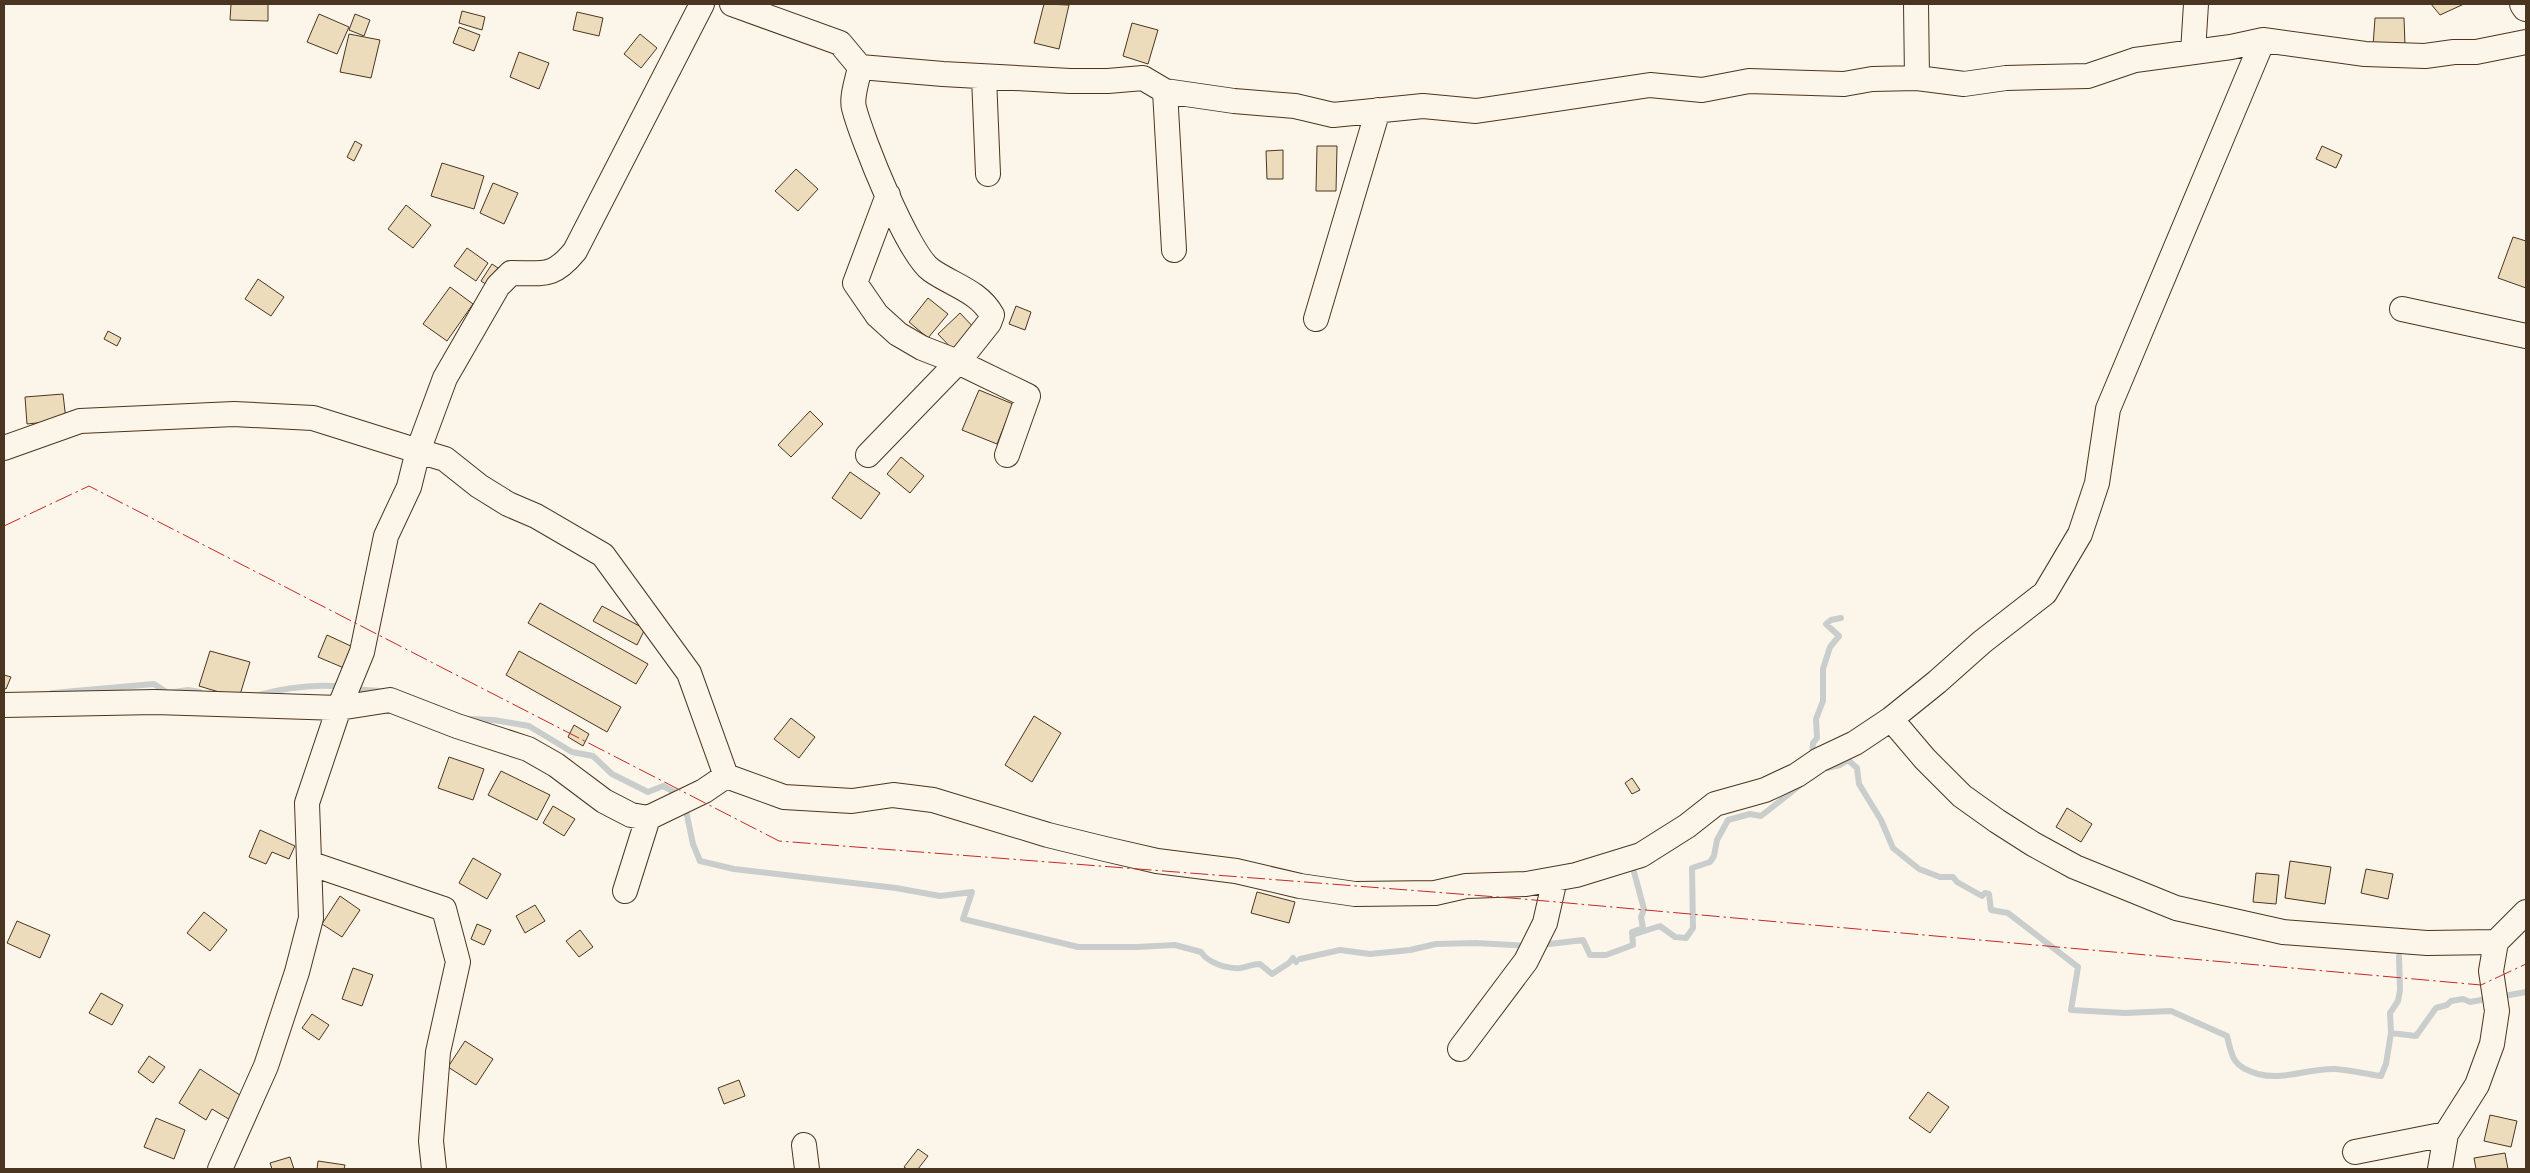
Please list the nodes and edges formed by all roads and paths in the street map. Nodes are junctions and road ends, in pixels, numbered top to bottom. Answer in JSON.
{"nodes":[{"id":1,"x":702,"y":4,"type":"edge"},
{"id":2,"x":732,"y":4,"type":"edge"},
{"id":3,"x":1916,"y":4,"type":"edge"},
{"id":4,"x":2196,"y":4,"type":"edge"},
{"id":5,"x":2524,"y":4,"type":"edge"},
{"id":6,"x":2526,"y":8,"type":"edge"},
{"id":7,"x":2263,"y":40,"type":"junction"},
{"id":8,"x":2526,"y":42,"type":"edge"},
{"id":9,"x":2193,"y":52,"type":"junction"},
{"id":10,"x":860,"y":67,"type":"junction"},
{"id":11,"x":984,"y":77,"type":"junction"},
{"id":12,"x":1917,"y":78,"type":"junction"},
{"id":13,"x":1166,"y":91,"type":"junction"},
{"id":14,"x":1378,"y":110,"type":"junction"},
{"id":15,"x":988,"y":174,"type":"dead end"},
{"id":16,"x":888,"y":195,"type":"junction"},
{"id":17,"x":1174,"y":250,"type":"dead end"},
{"id":18,"x":2402,"y":309,"type":"dead end"},
{"id":19,"x":1316,"y":319,"type":"dead end"},
{"id":20,"x":2526,"y":336,"type":"edge"},
{"id":21,"x":958,"y":362,"type":"junction"},
{"id":22,"x":4,"y":448,"type":"edge"},
{"id":23,"x":418,"y":451,"type":"junction"},
{"id":24,"x":868,"y":455,"type":"dead end"},
{"id":25,"x":1006,"y":455,"type":"dead end"},
{"id":26,"x":4,"y":705,"type":"edge"},
{"id":27,"x":339,"y":708,"type":"junction"},
{"id":28,"x":1891,"y":719,"type":"junction"},
{"id":29,"x":726,"y":776,"type":"junction"},
{"id":30,"x":648,"y":818,"type":"junction"},
{"id":31,"x":309,"y":863,"type":"junction"},
{"id":32,"x":1555,"y":879,"type":"junction"},
{"id":33,"x":625,"y":891,"type":"dead end"},
{"id":34,"x":2526,"y":912,"type":"edge"},
{"id":35,"x":2496,"y":942,"type":"junction"},
{"id":36,"x":1460,"y":1048,"type":"dead end"},
{"id":37,"x":2446,"y":1134,"type":"junction"},
{"id":38,"x":804,"y":1145,"type":"dead end"},
{"id":39,"x":2355,"y":1152,"type":"dead end"},
{"id":40,"x":220,"y":1169,"type":"edge"},
{"id":41,"x":434,"y":1169,"type":"edge"},
{"id":42,"x":807,"y":1169,"type":"edge"},
{"id":43,"x":2440,"y":1169,"type":"edge"}],
"edges":[{"from":1,"to":23,"type":"street"},
{"from":2,"to":10,"type":"street"},
{"from":3,"to":12,"type":"street"},
{"from":4,"to":9,"type":"street"},
{"from":5,"to":6,"type":"main road"},
{"from":7,"to":8,"type":"street"},
{"from":7,"to":9,"type":"street"},
{"from":7,"to":28,"type":"street"},
{"from":9,"to":12,"type":"street"},
{"from":10,"to":11,"type":"street"},
{"from":10,"to":16,"type":"street"},
{"from":11,"to":13,"type":"street"},
{"from":11,"to":15,"type":"street"},
{"from":12,"to":14,"type":"street"},
{"from":13,"to":14,"type":"street"},
{"from":13,"to":17,"type":"street"},
{"from":14,"to":19,"type":"street"},
{"from":16,"to":21,"type":"street"},
{"from":16,"to":21,"type":"street"},
{"from":18,"to":20,"type":"street"},
{"from":21,"to":24,"type":"street"},
{"from":21,"to":25,"type":"street"},
{"from":22,"to":23,"type":"street"},
{"from":23,"to":27,"type":"street"},
{"from":23,"to":29,"type":"street"},
{"from":26,"to":27,"type":"street"},
{"from":27,"to":30,"type":"street"},
{"from":27,"to":31,"type":"street"},
{"from":28,"to":32,"type":"street"},
{"from":28,"to":35,"type":"street"},
{"from":29,"to":30,"type":"street"},
{"from":29,"to":32,"type":"street"},
{"from":30,"to":33,"type":"street"},
{"from":31,"to":40,"type":"street"},
{"from":31,"to":41,"type":"street"},
{"from":32,"to":36,"type":"street"},
{"from":34,"to":35,"type":"street"},
{"from":35,"to":37,"type":"street"},
{"from":37,"to":39,"type":"street"},
{"from":37,"to":43,"type":"street"},
{"from":38,"to":42,"type":"street"}]}
